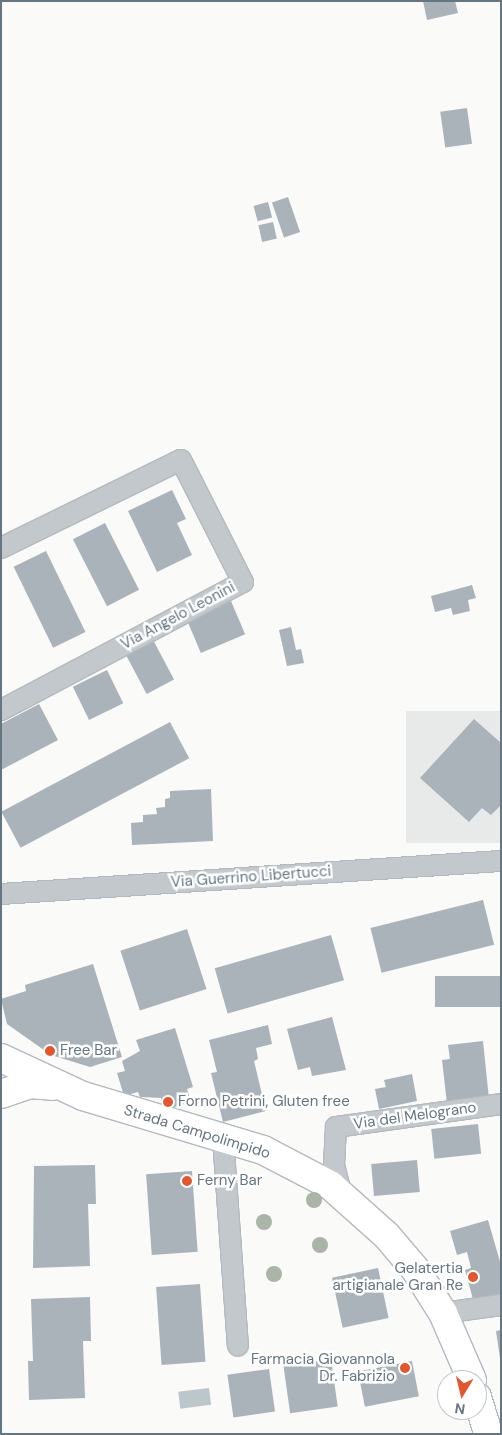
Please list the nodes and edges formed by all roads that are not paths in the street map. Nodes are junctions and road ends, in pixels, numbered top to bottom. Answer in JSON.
{"nodes":[{"id":1,"x":1,"y":548,"type":"edge"},
{"id":2,"x":1,"y":710,"type":"edge"},
{"id":3,"x":501,"y":861,"type":"edge"},
{"id":4,"x":1,"y":894,"type":"edge"},
{"id":5,"x":1,"y":1060,"type":"edge"},
{"id":6,"x":1,"y":1086,"type":"edge"},
{"id":7,"x":56,"y":1086,"type":"junction"},
{"id":8,"x":1,"y":1094,"type":"edge"},
{"id":9,"x":501,"y":1104,"type":"edge"},
{"id":10,"x":223,"y":1138,"type":"junction"},
{"id":11,"x":341,"y":1193,"type":"junction"},
{"id":12,"x":501,"y":1304,"type":"edge"},
{"id":13,"x":443,"y":1313,"type":"junction"},
{"id":14,"x":238,"y":1345,"type":"dead end"},
{"id":15,"x":468,"y":1370,"type":"edge"},
{"id":16,"x":484,"y":1420,"type":"edge"},
{"id":17,"x":488,"y":1434,"type":"edge"}],
"edges":[{"from":1,"to":2,"type":"street","name":"Via Angelo Leonini"},
{"from":3,"to":4,"type":"street","name":"Via Guerrino Libertucci"},
{"from":5,"to":6,"type":"street"},
{"from":5,"to":7,"type":"street","name":"Strada Campolimpido"},
{"from":7,"to":8,"type":"street"},
{"from":7,"to":10,"type":"street","name":"Strada Campolimpido"},
{"from":9,"to":11,"type":"street","name":"Via del Melograno"},
{"from":10,"to":11,"type":"street","name":"Strada Campolimpido"},
{"from":10,"to":14,"type":"street"},
{"from":11,"to":13,"type":"street","name":"Strada Campolimpido"},
{"from":12,"to":13,"type":"street"},
{"from":13,"to":15,"type":"street","name":"Strada Campolimpido"},
{"from":16,"to":17,"type":"street"}]}
